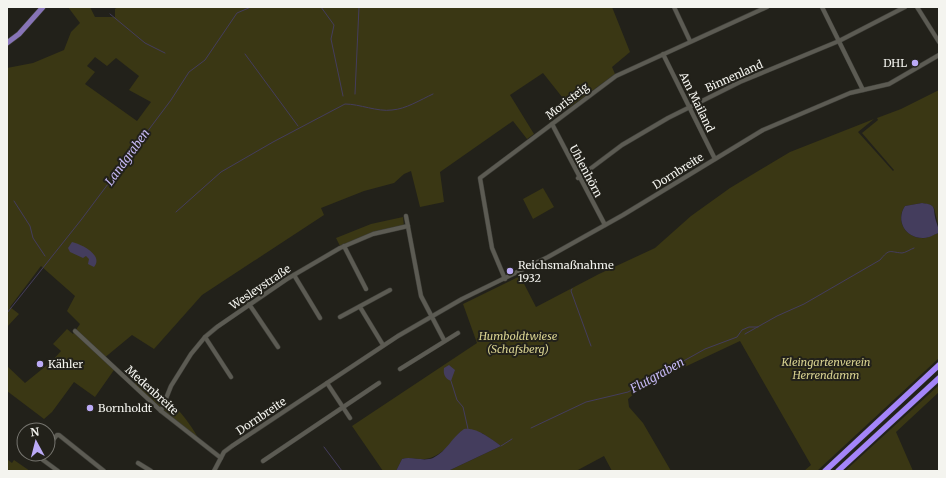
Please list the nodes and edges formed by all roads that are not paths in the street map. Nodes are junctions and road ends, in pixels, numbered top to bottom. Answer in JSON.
{"nodes":[{"id":1,"x":43,"y":7,"type":"edge"},
{"id":2,"x":674,"y":7,"type":"edge"},
{"id":3,"x":767,"y":7,"type":"edge"},
{"id":4,"x":822,"y":7,"type":"edge"},
{"id":5,"x":905,"y":7,"type":"edge"},
{"id":6,"x":916,"y":7,"type":"edge"},
{"id":7,"x":690,"y":41,"type":"junction"},
{"id":8,"x":839,"y":41,"type":"junction"},
{"id":9,"x":939,"y":42,"type":"edge"},
{"id":10,"x":7,"y":43,"type":"edge"},
{"id":11,"x":664,"y":54,"type":"junction"},
{"id":12,"x":939,"y":55,"type":"edge"},
{"id":13,"x":863,"y":90,"type":"junction"},
{"id":14,"x":690,"y":107,"type":"junction"},
{"id":15,"x":552,"y":124,"type":"junction"},
{"id":16,"x":715,"y":159,"type":"junction"},
{"id":17,"x":578,"y":178,"type":"junction"},
{"id":18,"x":406,"y":216,"type":"dead end"},
{"id":19,"x":605,"y":225,"type":"junction"},
{"id":20,"x":408,"y":226,"type":"junction"},
{"id":21,"x":344,"y":246,"type":"junction"},
{"id":22,"x":294,"y":275,"type":"junction"},
{"id":23,"x":505,"y":279,"type":"junction"},
{"id":24,"x":366,"y":289,"type":"dead end"},
{"id":25,"x":390,"y":290,"type":"dead end"},
{"id":26,"x":249,"y":304,"type":"junction"},
{"id":27,"x":360,"y":307,"type":"junction"},
{"id":28,"x":431,"y":316,"type":"junction"},
{"id":29,"x":320,"y":318,"type":"dead end"},
{"id":30,"x":340,"y":318,"type":"dead end"},
{"id":31,"x":75,"y":331,"type":"dead end"},
{"id":32,"x":458,"y":333,"type":"dead end"},
{"id":33,"x":205,"y":337,"type":"junction"},
{"id":34,"x":444,"y":340,"type":"junction"},
{"id":35,"x":383,"y":345,"type":"junction"},
{"id":36,"x":278,"y":347,"type":"dead end"},
{"id":37,"x":939,"y":366,"type":"edge"},
{"id":38,"x":400,"y":369,"type":"dead end"},
{"id":39,"x":231,"y":377,"type":"dead end"},
{"id":40,"x":939,"y":378,"type":"edge"},
{"id":41,"x":327,"y":383,"type":"junction"},
{"id":42,"x":378,"y":384,"type":"dead end"},
{"id":43,"x":343,"y":407,"type":"junction"},
{"id":44,"x":161,"y":411,"type":"junction"},
{"id":45,"x":350,"y":418,"type":"dead end"},
{"id":46,"x":56,"y":436,"type":"edge"},
{"id":47,"x":220,"y":458,"type":"junction"},
{"id":48,"x":263,"y":460,"type":"dead end"},
{"id":49,"x":46,"y":462,"type":"edge"},
{"id":50,"x":138,"y":463,"type":"dead end"},
{"id":51,"x":58,"y":471,"type":"edge"},
{"id":52,"x":104,"y":471,"type":"edge"},
{"id":53,"x":150,"y":471,"type":"edge"},
{"id":54,"x":214,"y":471,"type":"edge"},
{"id":55,"x":825,"y":471,"type":"edge"},
{"id":56,"x":838,"y":471,"type":"edge"}],
"edges":[{"from":1,"to":10,"type":"main road"},
{"from":2,"to":7,"type":"street"},
{"from":3,"to":7,"type":"street","name":"Moristeig"},
{"from":4,"to":8,"type":"street"},
{"from":5,"to":8,"type":"street","name":"Binnenland"},
{"from":6,"to":9,"type":"street"},
{"from":7,"to":11,"type":"street","name":"Moristeig"},
{"from":8,"to":13,"type":"street"},
{"from":8,"to":14,"type":"street","name":"Binnenland"},
{"from":11,"to":14,"type":"street","name":"Am Mailand"},
{"from":11,"to":15,"type":"street","name":"Moristeig"},
{"from":12,"to":13,"type":"street","name":"Dornbreite"},
{"from":13,"to":16,"type":"street","name":"Dornbreite"},
{"from":14,"to":16,"type":"street","name":"Am Mailand"},
{"from":14,"to":17,"type":"street","name":"Binnenland"},
{"from":15,"to":17,"type":"street","name":"Uhlenhörn"},
{"from":15,"to":23,"type":"street","name":"Moristeig"},
{"from":16,"to":19,"type":"street","name":"Dornbreite"},
{"from":17,"to":19,"type":"street","name":"Uhlenhörn"},
{"from":18,"to":20,"type":"street"},
{"from":19,"to":23,"type":"street","name":"Dornbreite"},
{"from":20,"to":21,"type":"street","name":"Wesleystraße"},
{"from":20,"to":28,"type":"street"},
{"from":21,"to":22,"type":"street","name":"Wesleystraße"},
{"from":21,"to":24,"type":"street"},
{"from":22,"to":26,"type":"street","name":"Wesleystraße"},
{"from":22,"to":29,"type":"street"},
{"from":23,"to":28,"type":"street","name":"Dornbreite"},
{"from":25,"to":27,"type":"street"},
{"from":26,"to":33,"type":"street","name":"Wesleystraße"},
{"from":26,"to":36,"type":"street"},
{"from":27,"to":30,"type":"street"},
{"from":27,"to":35,"type":"street"},
{"from":28,"to":34,"type":"street"},
{"from":28,"to":35,"type":"street","name":"Dornbreite"},
{"from":31,"to":44,"type":"street","name":"Medenbreite"},
{"from":32,"to":34,"type":"street"},
{"from":33,"to":39,"type":"street"},
{"from":33,"to":44,"type":"street","name":"Wesleystraße"},
{"from":34,"to":38,"type":"street"},
{"from":35,"to":41,"type":"street","name":"Dornbreite"},
{"from":37,"to":55,"type":"highway"},
{"from":40,"to":56,"type":"highway"},
{"from":41,"to":43,"type":"street"},
{"from":41,"to":47,"type":"street","name":"Dornbreite"},
{"from":42,"to":43,"type":"street"},
{"from":43,"to":45,"type":"street"},
{"from":43,"to":48,"type":"street"},
{"from":44,"to":47,"type":"street","name":"Medenbreite"},
{"from":46,"to":52,"type":"street"},
{"from":47,"to":54,"type":"street","name":"Dornbreite"},
{"from":49,"to":51,"type":"street"},
{"from":50,"to":53,"type":"street"}]}
